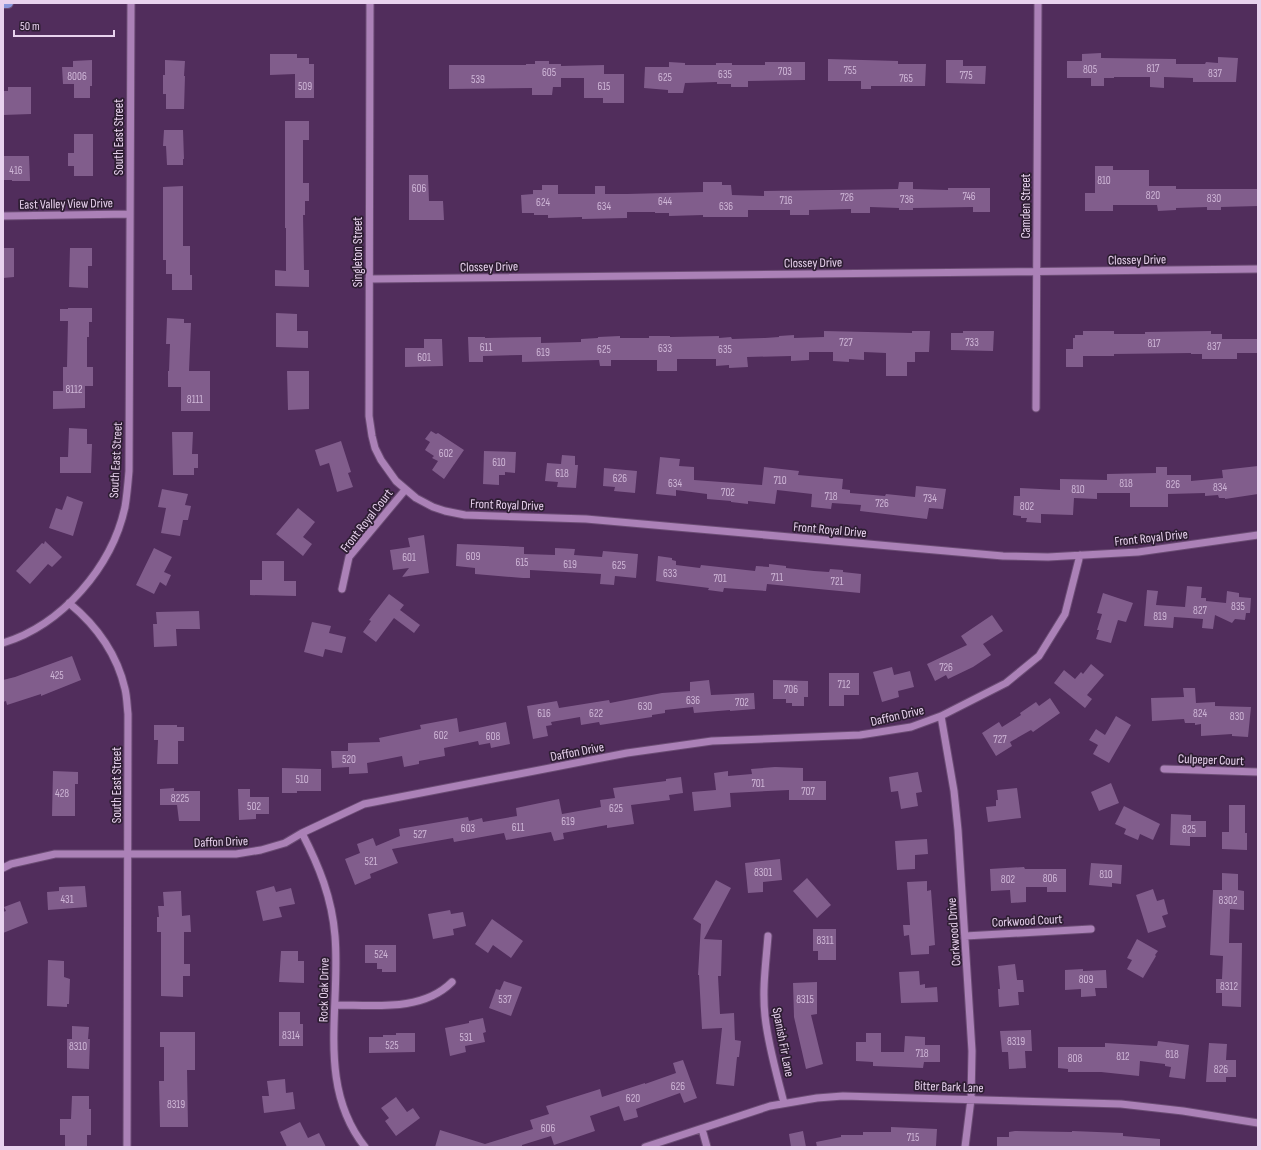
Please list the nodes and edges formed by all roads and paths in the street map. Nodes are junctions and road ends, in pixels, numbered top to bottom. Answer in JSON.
{"nodes":[{"id":1,"x":8,"y":3,"type":"edge"},
{"id":2,"x":131,"y":3,"type":"edge"},
{"id":3,"x":370,"y":3,"type":"edge"},
{"id":4,"x":1038,"y":3,"type":"edge"},
{"id":5,"x":3,"y":4,"type":"edge"},
{"id":6,"x":130,"y":214,"type":"junction"},
{"id":7,"x":3,"y":216,"type":"edge"},
{"id":8,"x":1258,"y":269,"type":"edge"},
{"id":9,"x":1036,"y":272,"type":"junction"},
{"id":10,"x":369,"y":280,"type":"junction"},
{"id":11,"x":1036,"y":408,"type":"dead end"},
{"id":12,"x":405,"y":490,"type":"junction"},
{"id":13,"x":1258,"y":535,"type":"edge"},
{"id":14,"x":1080,"y":555,"type":"junction"},
{"id":15,"x":342,"y":589,"type":"dead end"},
{"id":16,"x":69,"y":603,"type":"junction"},
{"id":17,"x":3,"y":643,"type":"edge"},
{"id":18,"x":941,"y":716,"type":"junction"},
{"id":19,"x":1164,"y":769,"type":"dead end"},
{"id":20,"x":1258,"y":772,"type":"edge"},
{"id":21,"x":302,"y":833,"type":"junction"},
{"id":22,"x":128,"y":854,"type":"junction"},
{"id":23,"x":3,"y":868,"type":"edge"},
{"id":24,"x":1091,"y":929,"type":"dead end"},
{"id":25,"x":768,"y":936,"type":"dead end"},
{"id":26,"x":965,"y":936,"type":"junction"},
{"id":27,"x":452,"y":982,"type":"dead end"},
{"id":28,"x":335,"y":1005,"type":"junction"},
{"id":29,"x":971,"y":1099,"type":"junction"},
{"id":30,"x":784,"y":1103,"type":"junction"},
{"id":31,"x":1258,"y":1123,"type":"edge"},
{"id":32,"x":702,"y":1129,"type":"junction"},
{"id":33,"x":128,"y":1147,"type":"edge"},
{"id":34,"x":365,"y":1147,"type":"edge"},
{"id":35,"x":645,"y":1147,"type":"edge"},
{"id":36,"x":707,"y":1147,"type":"edge"},
{"id":37,"x":965,"y":1147,"type":"edge"}],
"edges":[{"from":1,"to":5,"type":"main road"},
{"from":2,"to":6,"type":"street","name":"South East Street"},
{"from":3,"to":10,"type":"street","name":"Singleton Street"},
{"from":4,"to":9,"type":"street","name":"Camden Street"},
{"from":6,"to":7,"type":"street","name":"East Valley View Drive"},
{"from":6,"to":16,"type":"street","name":"South East Street"},
{"from":8,"to":9,"type":"street","name":"Clossey Drive"},
{"from":9,"to":10,"type":"street","name":"Clossey Drive"},
{"from":9,"to":11,"type":"street","name":"Camden Street"},
{"from":10,"to":12,"type":"street","name":"Singleton Street"},
{"from":12,"to":14,"type":"street","name":"Front Royal Drive"},
{"from":12,"to":15,"type":"street","name":"Front Royal Court"},
{"from":13,"to":14,"type":"street","name":"Front Royal Drive"},
{"from":14,"to":18,"type":"street","name":"Daffon Drive"},
{"from":16,"to":17,"type":"street"},
{"from":16,"to":22,"type":"street","name":"South East Street"},
{"from":18,"to":21,"type":"street","name":"Daffon Drive"},
{"from":18,"to":26,"type":"street","name":"Corkwood Drive"},
{"from":19,"to":20,"type":"street","name":"Culpeper Court"},
{"from":21,"to":22,"type":"street","name":"Daffon Drive"},
{"from":21,"to":28,"type":"street","name":"Rock Oak Drive"},
{"from":22,"to":23,"type":"street","name":"Daffon Drive"},
{"from":22,"to":33,"type":"street","name":"South East Street"},
{"from":24,"to":26,"type":"street","name":"Corkwood Court"},
{"from":25,"to":30,"type":"street","name":"Spanish Fir Lane"},
{"from":26,"to":29,"type":"street","name":"Corkwood Drive"},
{"from":27,"to":28,"type":"street"},
{"from":28,"to":34,"type":"street","name":"Rock Oak Drive"},
{"from":29,"to":30,"type":"street","name":"Bitter Bark Lane"},
{"from":29,"to":31,"type":"street","name":"Bitter Bark Lane"},
{"from":29,"to":37,"type":"street","name":"Corkwood Drive"},
{"from":30,"to":32,"type":"street","name":"Bitter Bark Lane"},
{"from":32,"to":35,"type":"street","name":"Bitter Bark Lane"},
{"from":32,"to":36,"type":"street"}]}
